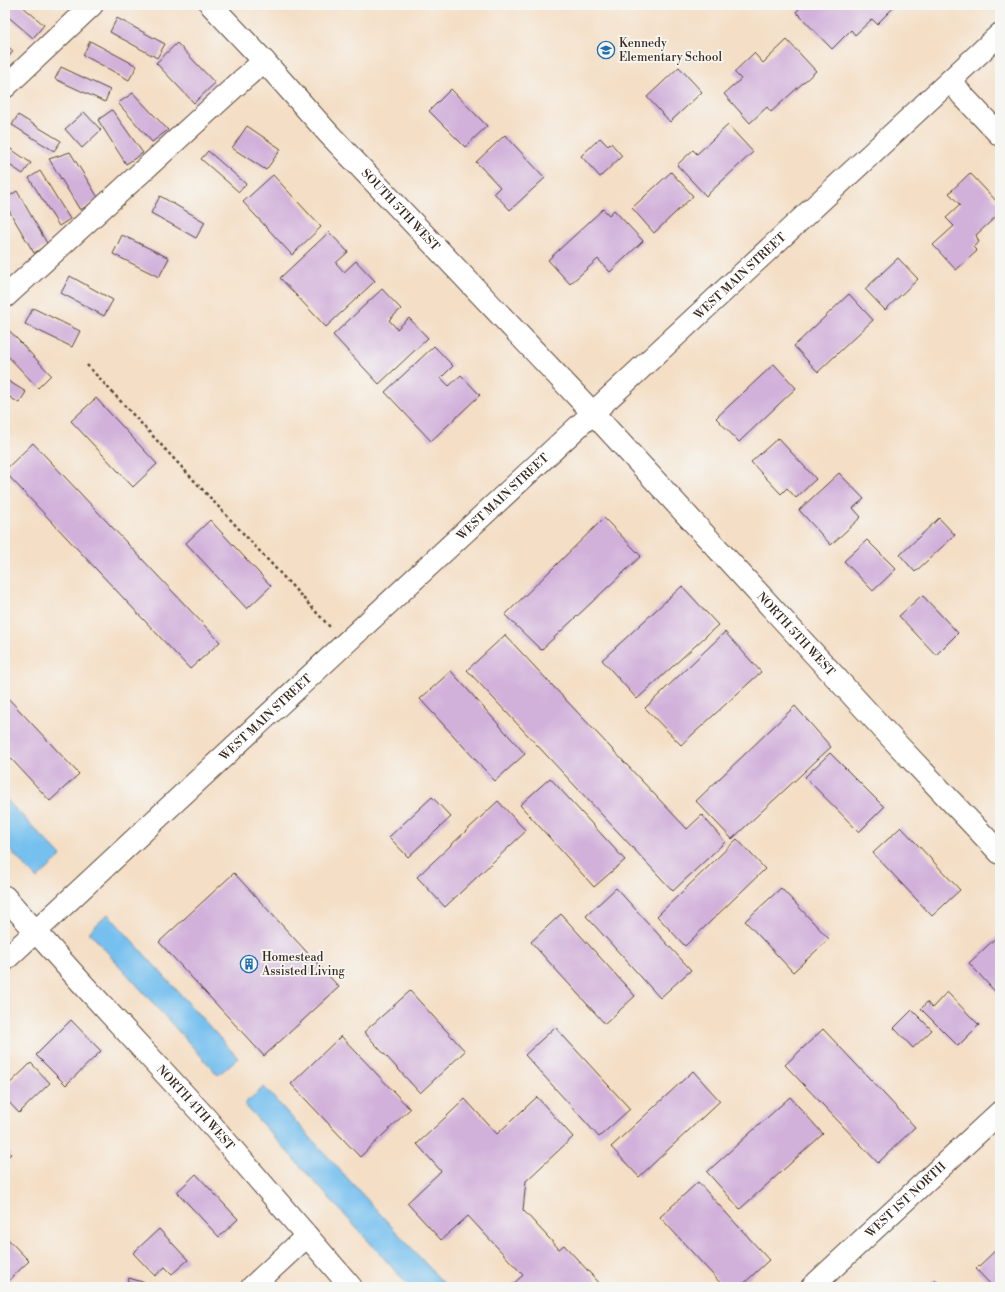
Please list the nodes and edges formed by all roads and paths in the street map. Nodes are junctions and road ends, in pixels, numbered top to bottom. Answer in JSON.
{"nodes":[{"id":1,"x":92,"y":5,"type":"edge"},
{"id":2,"x":211,"y":5,"type":"edge"},
{"id":3,"x":1000,"y":34,"type":"edge"},
{"id":4,"x":264,"y":62,"type":"junction"},
{"id":5,"x":951,"y":80,"type":"junction"},
{"id":6,"x":5,"y":87,"type":"edge"},
{"id":7,"x":1000,"y":135,"type":"edge"},
{"id":8,"x":9,"y":286,"type":"edge"},
{"id":9,"x":87,"y":365,"type":"dead end"},
{"id":10,"x":593,"y":413,"type":"junction"},
{"id":11,"x":345,"y":643,"type":"junction"},
{"id":12,"x":1000,"y":853,"type":"edge"},
{"id":13,"x":5,"y":897,"type":"edge"},
{"id":14,"x":36,"y":931,"type":"junction"},
{"id":15,"x":5,"y":960,"type":"edge"},
{"id":16,"x":1000,"y":1112,"type":"edge"},
{"id":17,"x":307,"y":1236,"type":"junction"},
{"id":18,"x":252,"y":1287,"type":"edge"},
{"id":19,"x":351,"y":1287,"type":"edge"},
{"id":20,"x":812,"y":1287,"type":"edge"}],
"edges":[{"from":1,"to":6,"type":"street"},
{"from":2,"to":4,"type":"street","name":"SOUTH 5TH WEST"},
{"from":3,"to":5,"type":"street","name":"WEST MAIN STREET"},
{"from":4,"to":8,"type":"street"},
{"from":4,"to":10,"type":"street","name":"SOUTH 5TH WEST"},
{"from":5,"to":7,"type":"street"},
{"from":5,"to":10,"type":"street","name":"WEST MAIN STREET"},
{"from":9,"to":11,"type":"path"},
{"from":10,"to":11,"type":"street","name":"WEST MAIN STREET"},
{"from":10,"to":12,"type":"street","name":"NORTH 5TH WEST"},
{"from":11,"to":14,"type":"street","name":"WEST MAIN STREET"},
{"from":13,"to":14,"type":"street","name":"NORTH 4TH WEST"},
{"from":14,"to":15,"type":"street","name":"WEST MAIN STREET"},
{"from":14,"to":17,"type":"street","name":"NORTH 4TH WEST"},
{"from":16,"to":20,"type":"street","name":"WEST 1ST NORTH"},
{"from":17,"to":18,"type":"street"},
{"from":17,"to":19,"type":"street","name":"NORTH 4TH WEST"}]}
